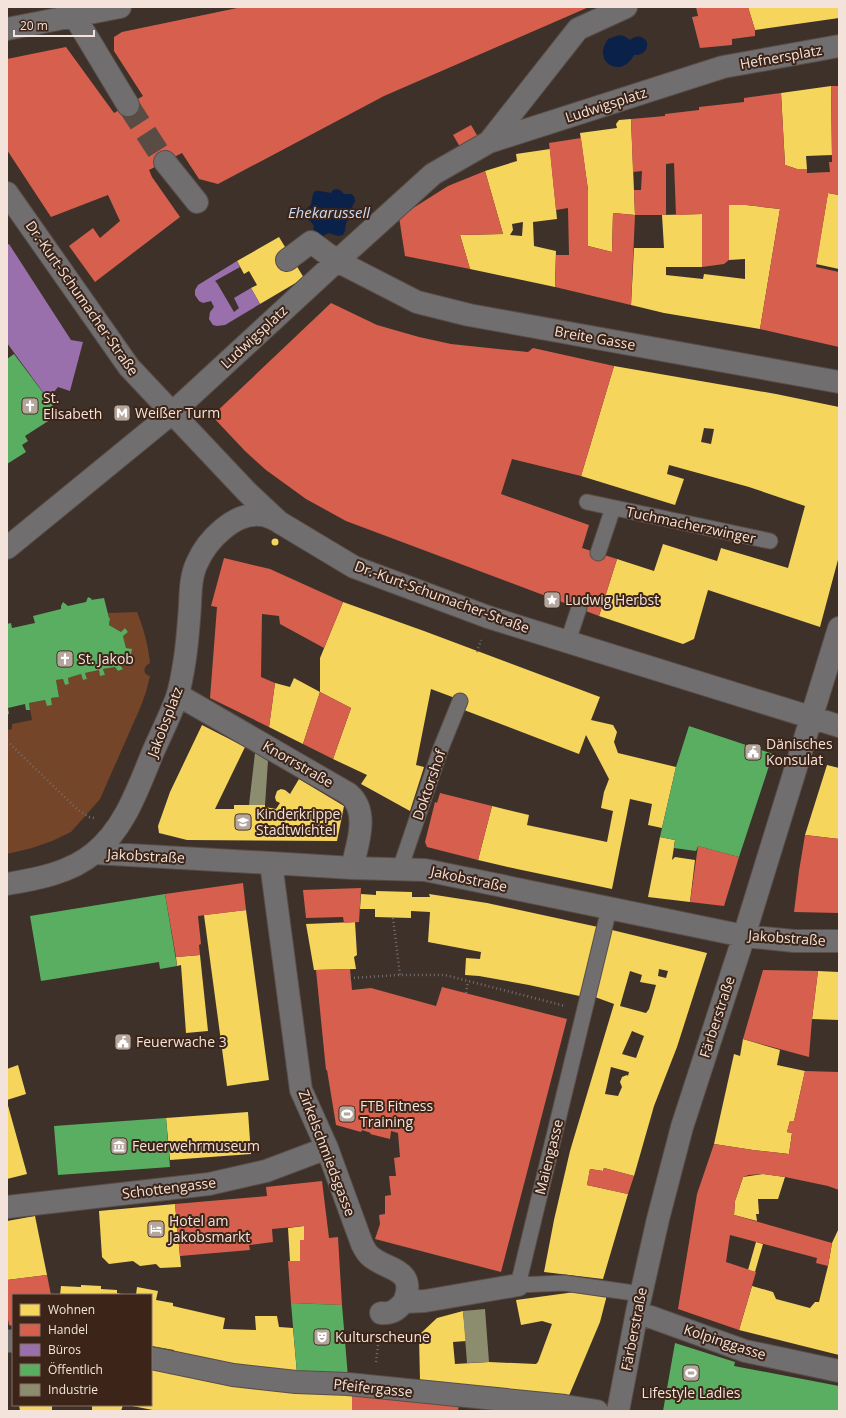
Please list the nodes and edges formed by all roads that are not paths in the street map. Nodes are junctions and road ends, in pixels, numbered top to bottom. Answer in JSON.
{"nodes":[{"id":1,"x":120,"y":7,"type":"edge"},
{"id":2,"x":626,"y":7,"type":"edge"},
{"id":3,"x":74,"y":12,"type":"edge"},
{"id":4,"x":7,"y":29,"type":"edge"},
{"id":5,"x":839,"y":46,"type":"edge"},
{"id":6,"x":723,"y":67,"type":"joint"},
{"id":7,"x":128,"y":105,"type":"tunnel mouth"},
{"id":8,"x":489,"y":142,"type":"junction"},
{"id":9,"x":165,"y":162,"type":"tunnel mouth"},
{"id":10,"x":7,"y":193,"type":"edge"},
{"id":11,"x":197,"y":202,"type":"dead end"},
{"id":12,"x":287,"y":260,"type":"dead end"},
{"id":13,"x":337,"y":261,"type":"junction"},
{"id":14,"x":839,"y":382,"type":"edge"},
{"id":15,"x":172,"y":414,"type":"junction"},
{"id":16,"x":587,"y":502,"type":"dead end"},
{"id":17,"x":613,"y":508,"type":"junction"},
{"id":18,"x":279,"y":522,"type":"junction"},
{"id":19,"x":770,"y":541,"type":"dead end"},
{"id":20,"x":7,"y":548,"type":"edge"},
{"id":21,"x":598,"y":553,"type":"dead end"},
{"id":22,"x":579,"y":608,"type":"dead end"},
{"id":23,"x":839,"y":628,"type":"edge"},
{"id":24,"x":568,"y":641,"type":"junction"},
{"id":25,"x":178,"y":695,"type":"junction"},
{"id":26,"x":460,"y":701,"type":"dead end"},
{"id":27,"x":811,"y":718,"type":"junction"},
{"id":28,"x":839,"y":726,"type":"edge"},
{"id":29,"x":94,"y":853,"type":"junction"},
{"id":30,"x":271,"y":863,"type":"junction"},
{"id":31,"x":352,"y":868,"type":"junction"},
{"id":32,"x":400,"y":869,"type":"junction"},
{"id":33,"x":7,"y":884,"type":"edge"},
{"id":34,"x":609,"y":909,"type":"junction"},
{"id":35,"x":744,"y":936,"type":"junction"},
{"id":36,"x":839,"y":941,"type":"edge"},
{"id":37,"x":327,"y":1148,"type":"junction"},
{"id":38,"x":7,"y":1207,"type":"edge"},
{"id":39,"x":518,"y":1285,"type":"junction"},
{"id":40,"x":404,"y":1302,"type":"junction"},
{"id":41,"x":639,"y":1303,"type":"junction"},
{"id":42,"x":381,"y":1313,"type":"road end"},
{"id":43,"x":152,"y":1358,"type":"edge"},
{"id":44,"x":839,"y":1370,"type":"edge"},
{"id":45,"x":597,"y":1411,"type":"edge"},
{"id":46,"x":618,"y":1411,"type":"edge"}],
"edges":[{"from":1,"to":3,"type":"street"},
{"from":2,"to":8,"type":"street","name":"Ludwigsplatz"},
{"from":3,"to":4,"type":"street"},
{"from":3,"to":7,"type":"street"},
{"from":5,"to":6,"type":"street","name":"Hefnersplatz"},
{"from":6,"to":8,"type":"street","name":"Ludwigsplatz"},
{"from":8,"to":13,"type":"street","name":"Ludwigsplatz"},
{"from":9,"to":11,"type":"street"},
{"from":10,"to":15,"type":"street","name":"Dr.-Kurt-Schumacher-Straße"},
{"from":12,"to":13,"type":"street"},
{"from":13,"to":14,"type":"street","name":"Breite Gasse"},
{"from":13,"to":15,"type":"street","name":"Ludwigsplatz"},
{"from":15,"to":18,"type":"street","name":"Dr.-Kurt-Schumacher-Straße"},
{"from":15,"to":20,"type":"street"},
{"from":16,"to":17,"type":"lane","name":"Tuchmacherzwinger"},
{"from":17,"to":19,"type":"lane","name":"Tuchmacherzwinger"},
{"from":17,"to":21,"type":"lane","name":"Tuchmacherzwinger"},
{"from":18,"to":24,"type":"street","name":"Dr.-Kurt-Schumacher-Straße"},
{"from":18,"to":25,"type":"street","name":"Jakobsplatz"},
{"from":22,"to":24,"type":"lane"},
{"from":23,"to":27,"type":"street","name":"Färberstraße"},
{"from":24,"to":27,"type":"street","name":"Dr.-Kurt-Schumacher-Straße"},
{"from":25,"to":29,"type":"street","name":"Jakobsplatz"},
{"from":25,"to":31,"type":"street","name":"Knorrstraße"},
{"from":26,"to":32,"type":"lane","name":"Doktorshof"},
{"from":27,"to":28,"type":"street","name":"Dr.-Kurt-Schumacher-Straße"},
{"from":27,"to":35,"type":"street","name":"Färberstraße"},
{"from":29,"to":30,"type":"street","name":"Jakobstraße"},
{"from":29,"to":33,"type":"street","name":"Jakobsplatz"},
{"from":30,"to":31,"type":"street","name":"Jakobstraße"},
{"from":30,"to":37,"type":"street","name":"Zirkelschmiedsgasse"},
{"from":31,"to":32,"type":"street","name":"Jakobstraße"},
{"from":32,"to":34,"type":"street","name":"Jakobstraße"},
{"from":34,"to":35,"type":"street","name":"Jakobstraße"},
{"from":34,"to":39,"type":"lane","name":"Maiengasse"},
{"from":35,"to":36,"type":"street","name":"Jakobstraße"},
{"from":35,"to":41,"type":"street","name":"Färberstraße"},
{"from":37,"to":38,"type":"street","name":"Schottengasse"},
{"from":37,"to":40,"type":"street","name":"Zirkelschmiedsgasse"},
{"from":39,"to":40,"type":"street"},
{"from":39,"to":41,"type":"lane"},
{"from":40,"to":42,"type":"street"},
{"from":41,"to":44,"type":"street","name":"Kolpinggasse"},
{"from":41,"to":46,"type":"street","name":"Färberstraße"},
{"from":43,"to":45,"type":"street","name":"Pfeifergasse"}]}
